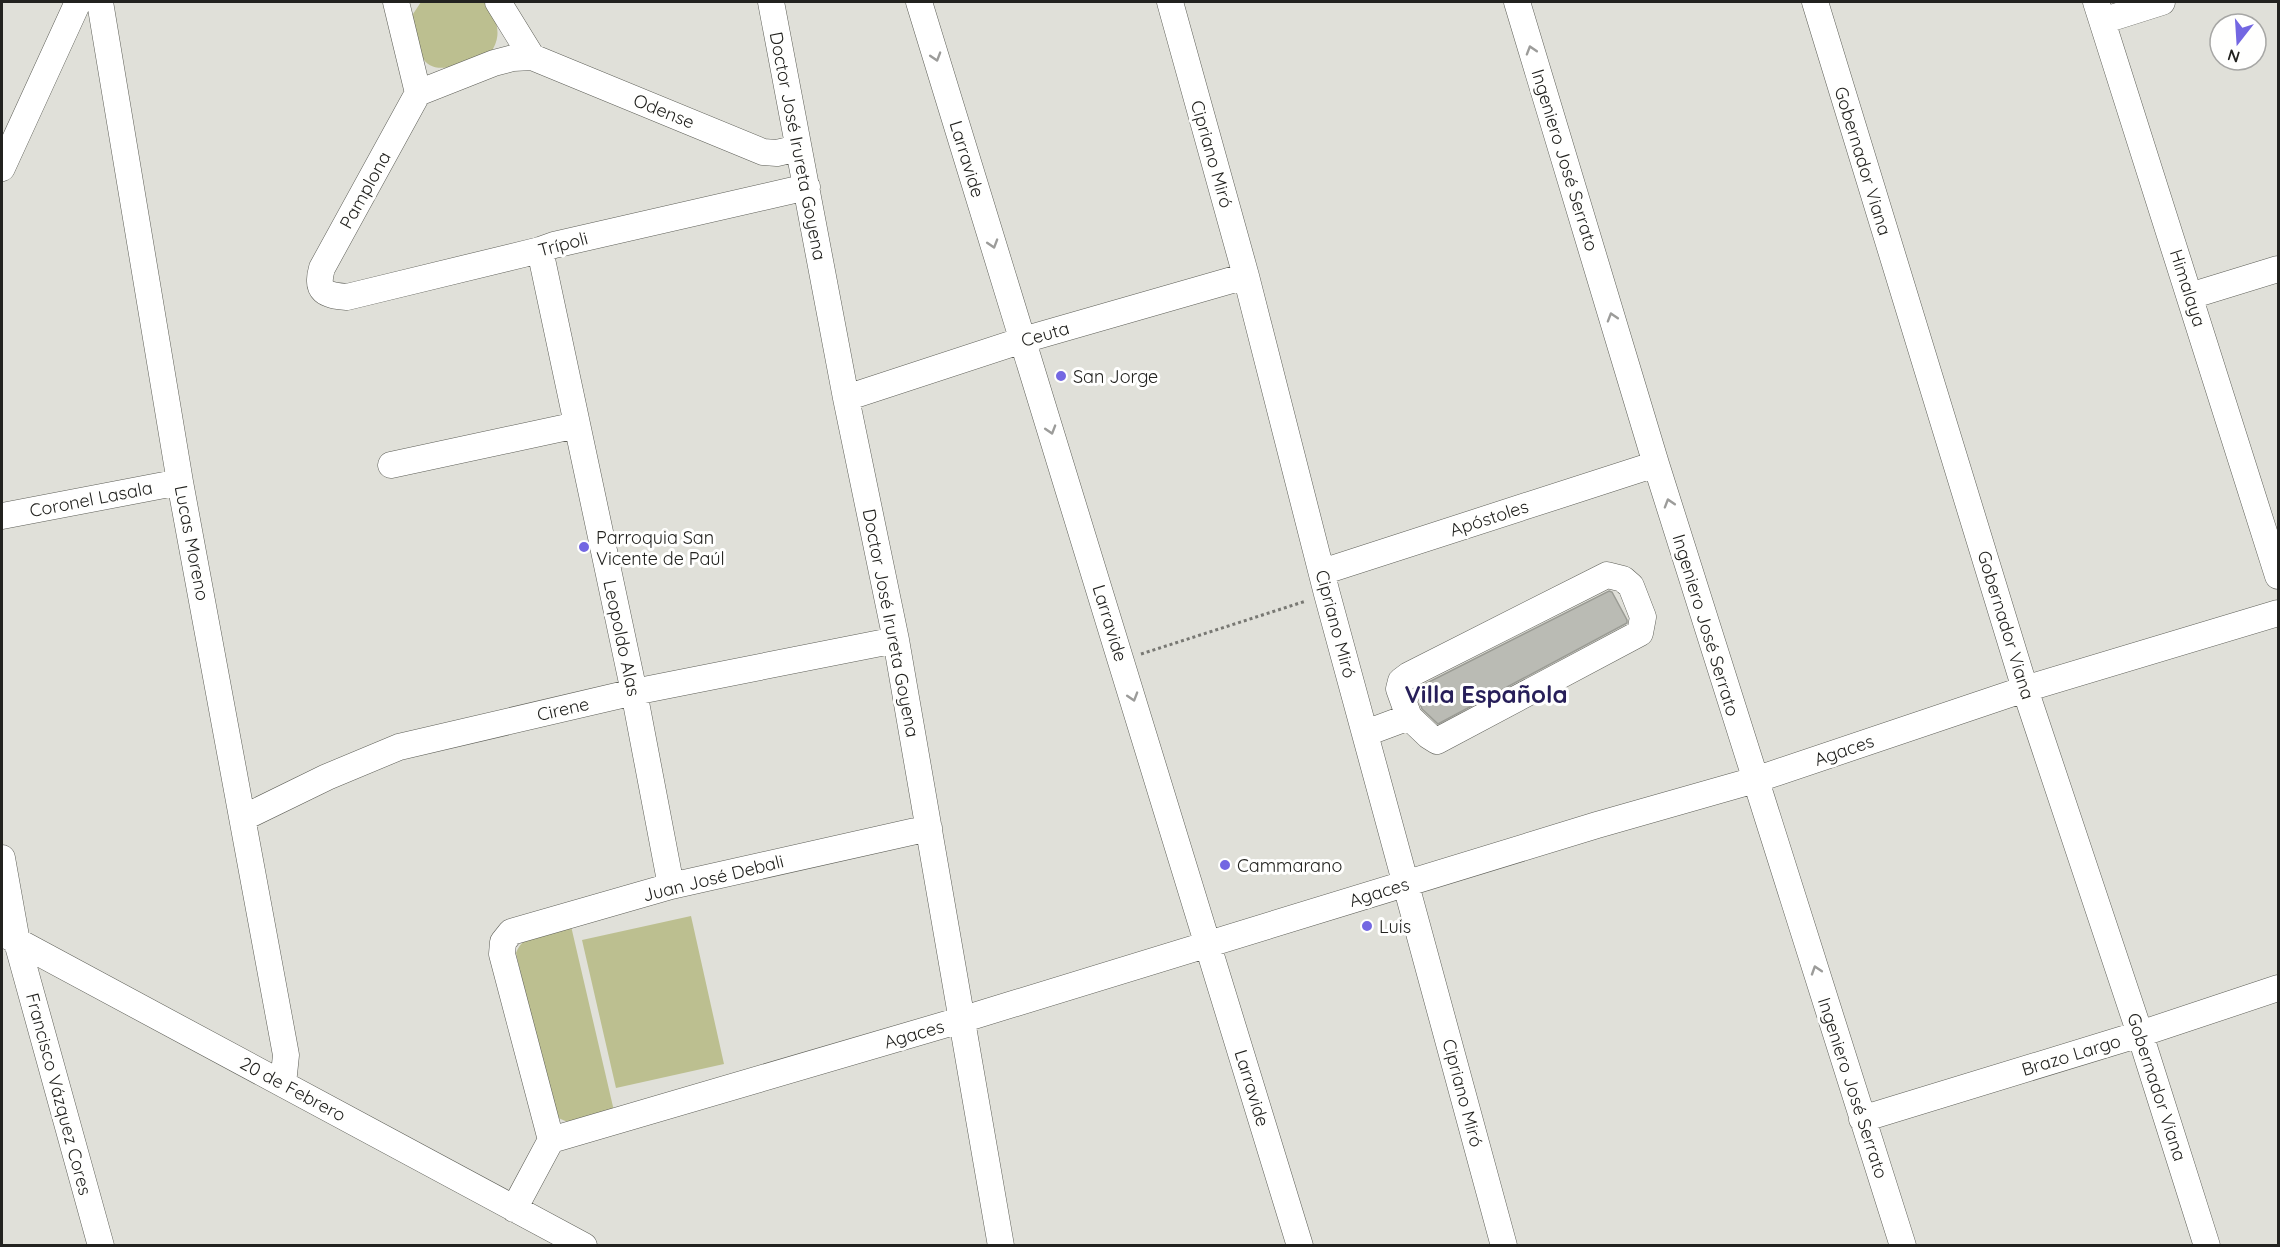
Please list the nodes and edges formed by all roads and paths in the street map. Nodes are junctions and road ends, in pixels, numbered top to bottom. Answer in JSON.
{"nodes":[{"id":1,"x":78,"y":2,"type":"edge"},
{"id":2,"x":99,"y":2,"type":"edge"},
{"id":3,"x":498,"y":2,"type":"edge"},
{"id":4,"x":771,"y":2,"type":"edge"},
{"id":5,"x":919,"y":2,"type":"edge"},
{"id":6,"x":1170,"y":2,"type":"edge"},
{"id":7,"x":1517,"y":2,"type":"edge"},
{"id":8,"x":1815,"y":2,"type":"edge"},
{"id":9,"x":2162,"y":2,"type":"edge"},
{"id":10,"x":400,"y":4,"type":"edge"},
{"id":11,"x":2099,"y":11,"type":"edge"},
{"id":12,"x":532,"y":57,"type":"junction"},
{"id":13,"x":418,"y":93,"type":"junction"},
{"id":14,"x":798,"y":148,"type":"junction"},
{"id":15,"x":2,"y":168,"type":"edge"},
{"id":16,"x":807,"y":187,"type":"junction"},
{"id":17,"x":540,"y":250,"type":"junction"},
{"id":18,"x":2278,"y":269,"type":"edge"},
{"id":19,"x":1246,"y":276,"type":"junction"},
{"id":20,"x":321,"y":289,"type":"joint"},
{"id":21,"x":2190,"y":296,"type":"junction"},
{"id":22,"x":1023,"y":340,"type":"junction"},
{"id":23,"x":846,"y":398,"type":"junction"},
{"id":24,"x":577,"y":425,"type":"junction"},
{"id":25,"x":1656,"y":464,"type":"junction"},
{"id":26,"x":391,"y":465,"type":"dead end"},
{"id":27,"x":180,"y":482,"type":"junction"},
{"id":28,"x":2,"y":516,"type":"edge"},
{"id":29,"x":2278,"y":576,"type":"edge"},
{"id":30,"x":1325,"y":583,"type":"junction"},
{"id":31,"x":2278,"y":612,"type":"edge"},
{"id":32,"x":896,"y":640,"type":"junction"},
{"id":33,"x":1121,"y":660,"type":"junction"},
{"id":34,"x":2025,"y":689,"type":"junction"},
{"id":35,"x":634,"y":692,"type":"junction"},
{"id":36,"x":1409,"y":717,"type":"junction"},
{"id":37,"x":1366,"y":733,"type":"junction"},
{"id":38,"x":1755,"y":780,"type":"junction"},
{"id":39,"x":243,"y":818,"type":"junction"},
{"id":40,"x":929,"y":828,"type":"junction"},
{"id":41,"x":2,"y":858,"type":"edge"},
{"id":42,"x":1405,"y":884,"type":"junction"},
{"id":43,"x":671,"y":886,"type":"junction"},
{"id":44,"x":9,"y":937,"type":"edge"},
{"id":45,"x":1209,"y":944,"type":"junction"},
{"id":46,"x":2278,"y":988,"type":"edge"},
{"id":47,"x":963,"y":1019,"type":"junction"},
{"id":48,"x":2140,"y":1034,"type":"junction"},
{"id":49,"x":283,"y":1084,"type":"junction"},
{"id":50,"x":1863,"y":1119,"type":"junction"},
{"id":51,"x":550,"y":1140,"type":"junction"},
{"id":52,"x":514,"y":1209,"type":"junction"},
{"id":53,"x":101,"y":1245,"type":"edge"},
{"id":54,"x":584,"y":1245,"type":"edge"},
{"id":55,"x":1001,"y":1245,"type":"edge"},
{"id":56,"x":1300,"y":1245,"type":"edge"},
{"id":57,"x":1504,"y":1245,"type":"edge"},
{"id":58,"x":1903,"y":1245,"type":"edge"},
{"id":59,"x":2207,"y":1245,"type":"edge"}],
"edges":[{"from":1,"to":15,"type":"street"},
{"from":2,"to":27,"type":"street","name":"Lucas Moreno"},
{"from":3,"to":12,"type":"street"},
{"from":4,"to":14,"type":"street","name":"Doctor José Irureta Goyena"},
{"from":5,"to":22,"type":"street","name":"Larravide","one_way":true},
{"from":6,"to":19,"type":"street","name":"Cipriano Miró"},
{"from":25,"to":7,"type":"street","name":"Ingeniero José Serrato","one_way":true},
{"from":8,"to":34,"type":"street","name":"Gobernador Viana"},
{"from":9,"to":11,"type":"street"},
{"from":10,"to":13,"type":"street"},
{"from":11,"to":21,"type":"street","name":"Himalaya"},
{"from":12,"to":13,"type":"street","name":"Odense"},
{"from":12,"to":14,"type":"street","name":"Odense"},
{"from":13,"to":20,"type":"street","name":"Pamplona"},
{"from":14,"to":16,"type":"street","name":"Doctor José Irureta Goyena"},
{"from":16,"to":17,"type":"street","name":"Trípoli"},
{"from":16,"to":23,"type":"street","name":"Doctor José Irureta Goyena"},
{"from":17,"to":20,"type":"street","name":"Trípoli"},
{"from":17,"to":24,"type":"street","name":"Leopoldo Alas"},
{"from":18,"to":21,"type":"street"},
{"from":19,"to":22,"type":"street","name":"Ceuta"},
{"from":19,"to":30,"type":"street","name":"Cipriano Miró"},
{"from":21,"to":29,"type":"street","name":"Himalaya"},
{"from":22,"to":23,"type":"street","name":"Ceuta"},
{"from":22,"to":33,"type":"street","name":"Larravide","one_way":true},
{"from":23,"to":32,"type":"street","name":"Doctor José Irureta Goyena"},
{"from":24,"to":26,"type":"street"},
{"from":24,"to":35,"type":"street","name":"Leopoldo Alas"},
{"from":25,"to":30,"type":"street","name":"Apóstoles"},
{"from":38,"to":25,"type":"street","name":"Ingeniero José Serrato","one_way":true},
{"from":27,"to":28,"type":"street","name":"Coronel Lasala"},
{"from":27,"to":39,"type":"street","name":"Lucas Moreno"},
{"from":30,"to":33,"type":"path"},
{"from":30,"to":37,"type":"street","name":"Cipriano Miró"},
{"from":31,"to":34,"type":"street","name":"Agaces"},
{"from":32,"to":35,"type":"street","name":"Cirene"},
{"from":32,"to":40,"type":"street","name":"Doctor José Irureta Goyena"},
{"from":33,"to":45,"type":"street","name":"Larravide","one_way":true},
{"from":34,"to":38,"type":"street","name":"Agaces"},
{"from":34,"to":48,"type":"street","name":"Gobernador Viana"},
{"from":35,"to":39,"type":"street","name":"Cirene"},
{"from":35,"to":43,"type":"street","name":"Leopoldo Alas"},
{"from":36,"to":36,"type":"street"},
{"from":36,"to":37,"type":"street"},
{"from":37,"to":42,"type":"street","name":"Cipriano Miró"},
{"from":38,"to":42,"type":"street","name":"Agaces"},
{"from":50,"to":38,"type":"street","name":"Ingeniero José Serrato","one_way":true},
{"from":39,"to":49,"type":"street","name":"Lucas Moreno"},
{"from":40,"to":43,"type":"street","name":"Juan José Debali"},
{"from":40,"to":47,"type":"street","name":"Doctor José Irureta Goyena"},
{"from":41,"to":44,"type":"street","name":"Francisco Vázquez Cores"},
{"from":42,"to":45,"type":"street","name":"Agaces"},
{"from":42,"to":57,"type":"street","name":"Cipriano Miró"},
{"from":43,"to":51,"type":"street","name":"Juan José Debali"},
{"from":44,"to":49,"type":"street","name":"20 de Febrero"},
{"from":44,"to":53,"type":"street","name":"Francisco Vázquez Cores"},
{"from":45,"to":47,"type":"street","name":"Agaces"},
{"from":45,"to":56,"type":"street","name":"Larravide"},
{"from":46,"to":48,"type":"street","name":"Brazo Largo"},
{"from":47,"to":51,"type":"street","name":"Agaces"},
{"from":47,"to":55,"type":"street","name":"Doctor José Irureta Goyena"},
{"from":48,"to":50,"type":"street","name":"Brazo Largo"},
{"from":48,"to":59,"type":"street","name":"Gobernador Viana"},
{"from":49,"to":52,"type":"street","name":"20 de Febrero"},
{"from":50,"to":58,"type":"street","name":"Ingeniero José Serrato"},
{"from":51,"to":52,"type":"street"},
{"from":52,"to":54,"type":"street","name":"20 de Febrero"}]}
